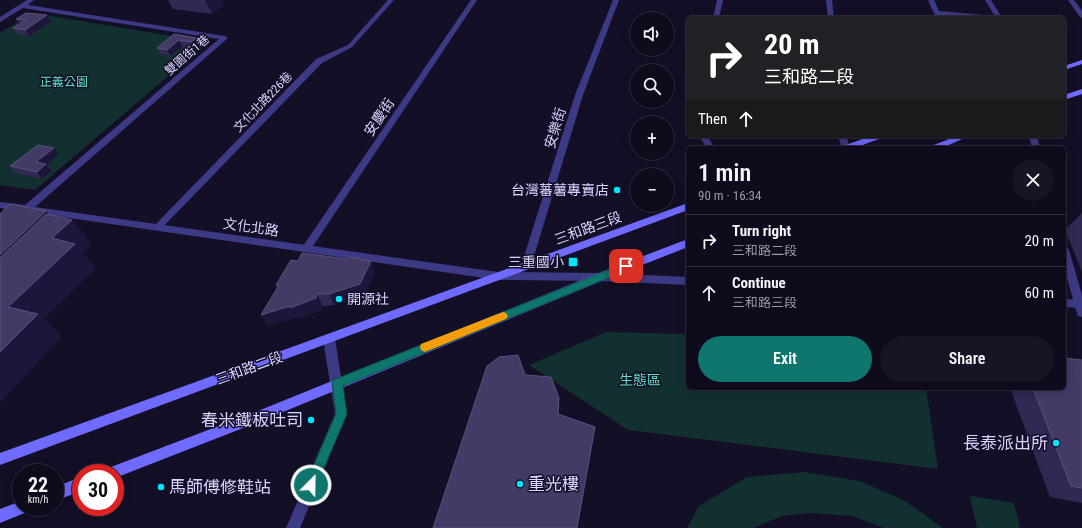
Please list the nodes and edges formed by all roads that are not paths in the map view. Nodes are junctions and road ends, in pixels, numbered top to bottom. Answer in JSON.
{"nodes":[{"id":1,"x":31,"y":0,"type":"edge"},
{"id":2,"x":391,"y":0,"type":"edge"},
{"id":3,"x":474,"y":0,"type":"edge"},
{"id":4,"x":616,"y":0,"type":"edge"},
{"id":5,"x":720,"y":0,"type":"edge"},
{"id":6,"x":829,"y":0,"type":"edge"},
{"id":7,"x":931,"y":0,"type":"edge"},
{"id":8,"x":988,"y":0,"type":"edge"},
{"id":9,"x":1070,"y":0,"type":"edge"},
{"id":10,"x":22,"y":6,"type":"junction"},
{"id":11,"x":716,"y":16,"type":"edge"},
{"id":12,"x":831,"y":16,"type":"edge"},
{"id":13,"x":938,"y":16,"type":"edge"},
{"id":14,"x":998,"y":16,"type":"edge"},
{"id":15,"x":1082,"y":16,"type":"edge"},
{"id":16,"x":0,"y":20,"type":"edge"},
{"id":17,"x":1082,"y":62,"type":"edge"},
{"id":18,"x":1066,"y":67,"type":"edge"},
{"id":19,"x":1082,"y":91,"type":"edge"},
{"id":20,"x":1066,"y":97,"type":"edge"},
{"id":21,"x":874,"y":138,"type":"edge"},
{"id":22,"x":960,"y":138,"type":"edge"},
{"id":23,"x":852,"y":146,"type":"edge"},
{"id":24,"x":939,"y":146,"type":"edge"},
{"id":25,"x":0,"y":205,"type":"edge"},
{"id":26,"x":686,"y":207,"type":"edge"},
{"id":27,"x":27,"y":209,"type":"junction"},
{"id":28,"x":20,"y":217,"type":"edge"},
{"id":29,"x":157,"y":228,"type":"junction"},
{"id":30,"x":686,"y":244,"type":"edge"},
{"id":31,"x":306,"y":249,"type":"junction"},
{"id":32,"x":1066,"y":257,"type":"edge"},
{"id":33,"x":526,"y":266,"type":"junction"},
{"id":34,"x":498,"y":276,"type":"junction"},
{"id":35,"x":600,"y":277,"type":"junction"},
{"id":36,"x":686,"y":282,"type":"edge"},
{"id":37,"x":1066,"y":303,"type":"edge"},
{"id":38,"x":1081,"y":307,"type":"edge"},
{"id":39,"x":329,"y":339,"type":"junction"},
{"id":40,"x":337,"y":383,"type":"junction"},
{"id":41,"x":0,"y":459,"type":"edge"},
{"id":42,"x":124,"y":468,"type":"edge"},
{"id":43,"x":12,"y":511,"type":"edge"},
{"id":44,"x":0,"y":516,"type":"edge"},
{"id":45,"x":293,"y":528,"type":"edge"}],
"edges":[{"from":1,"to":10,"type":"street"},
{"from":2,"to":29,"type":"street","name":"文化北路226巷"},
{"from":3,"to":31,"type":"street","name":"安慶街"},
{"from":4,"to":33,"type":"street","name":"安樂街"},
{"from":5,"to":11,"type":"street"},
{"from":6,"to":12,"type":"street"},
{"from":7,"to":13,"type":"street"},
{"from":8,"to":14,"type":"street"},
{"from":9,"to":15,"type":"street"},
{"from":10,"to":16,"type":"street"},
{"from":10,"to":27,"type":"street","name":"雙園街1巷"},
{"from":17,"to":18,"type":"main road"},
{"from":19,"to":20,"type":"main road"},
{"from":21,"to":23,"type":"main road"},
{"from":22,"to":24,"type":"main road"},
{"from":25,"to":27,"type":"street","name":"文化北路"},
{"from":26,"to":33,"type":"main road","name":"三和路三段"},
{"from":27,"to":28,"type":"street"},
{"from":27,"to":29,"type":"street","name":"文化北路"},
{"from":29,"to":31,"type":"street","name":"文化北路"},
{"from":30,"to":35,"type":"main road"},
{"from":31,"to":34,"type":"street","name":"文化北路"},
{"from":32,"to":38,"type":"street"},
{"from":33,"to":34,"type":"main road","name":"三和路三段"},
{"from":34,"to":35,"type":"street","name":"文化北路"},
{"from":34,"to":39,"type":"main road","name":"三和路二段"},
{"from":35,"to":36,"type":"street","name":"文化北路"},
{"from":35,"to":40,"type":"main road"},
{"from":37,"to":38,"type":"street"},
{"from":39,"to":40,"type":"street"},
{"from":39,"to":41,"type":"main road","name":"三和路二段"},
{"from":40,"to":42,"type":"main road"},
{"from":40,"to":45,"type":"street"},
{"from":43,"to":44,"type":"main road"}]}
